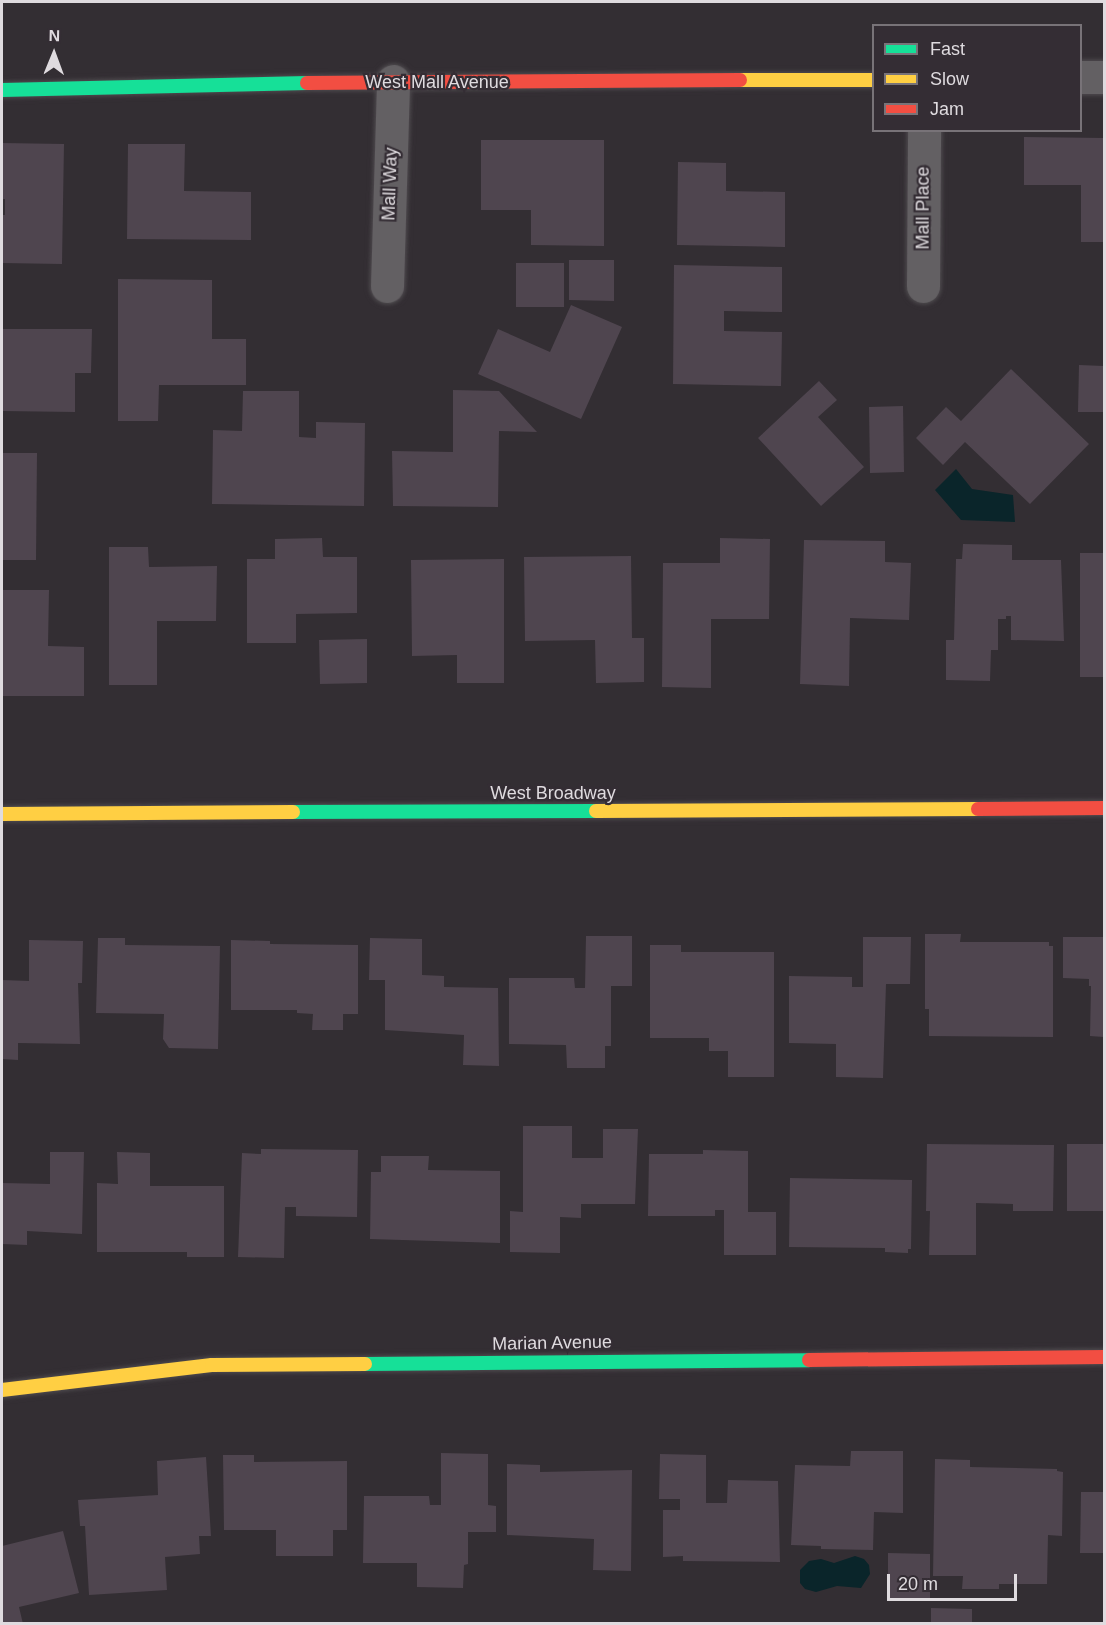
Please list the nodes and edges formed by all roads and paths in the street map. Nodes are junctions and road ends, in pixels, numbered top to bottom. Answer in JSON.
{"nodes":[{"id":1,"x":1082,"y":77,"type":"edge"},
{"id":2,"x":1104,"y":77,"type":"edge"},
{"id":3,"x":872,"y":80,"type":"edge"},
{"id":4,"x":393,"y":81,"type":"junction"},
{"id":5,"x":2,"y":90,"type":"edge"},
{"id":6,"x":924,"y":132,"type":"edge"},
{"id":7,"x":387,"y":286,"type":"dead end"},
{"id":8,"x":923,"y":286,"type":"dead end"},
{"id":9,"x":1104,"y":808,"type":"edge"},
{"id":10,"x":2,"y":814,"type":"edge"},
{"id":11,"x":1104,"y":1357,"type":"edge"},
{"id":12,"x":2,"y":1390,"type":"edge"}],
"edges":[{"from":1,"to":2,"type":"street"},
{"from":3,"to":4,"type":"street","name":"West Mall Avenue"},
{"from":4,"to":5,"type":"street","name":"West Mall Avenue"},
{"from":4,"to":7,"type":"street","name":"Mall Way"},
{"from":6,"to":8,"type":"street","name":"Mall Place"},
{"from":9,"to":10,"type":"street","name":"West Broadway"},
{"from":11,"to":12,"type":"street","name":"Marian Avenue"}]}
